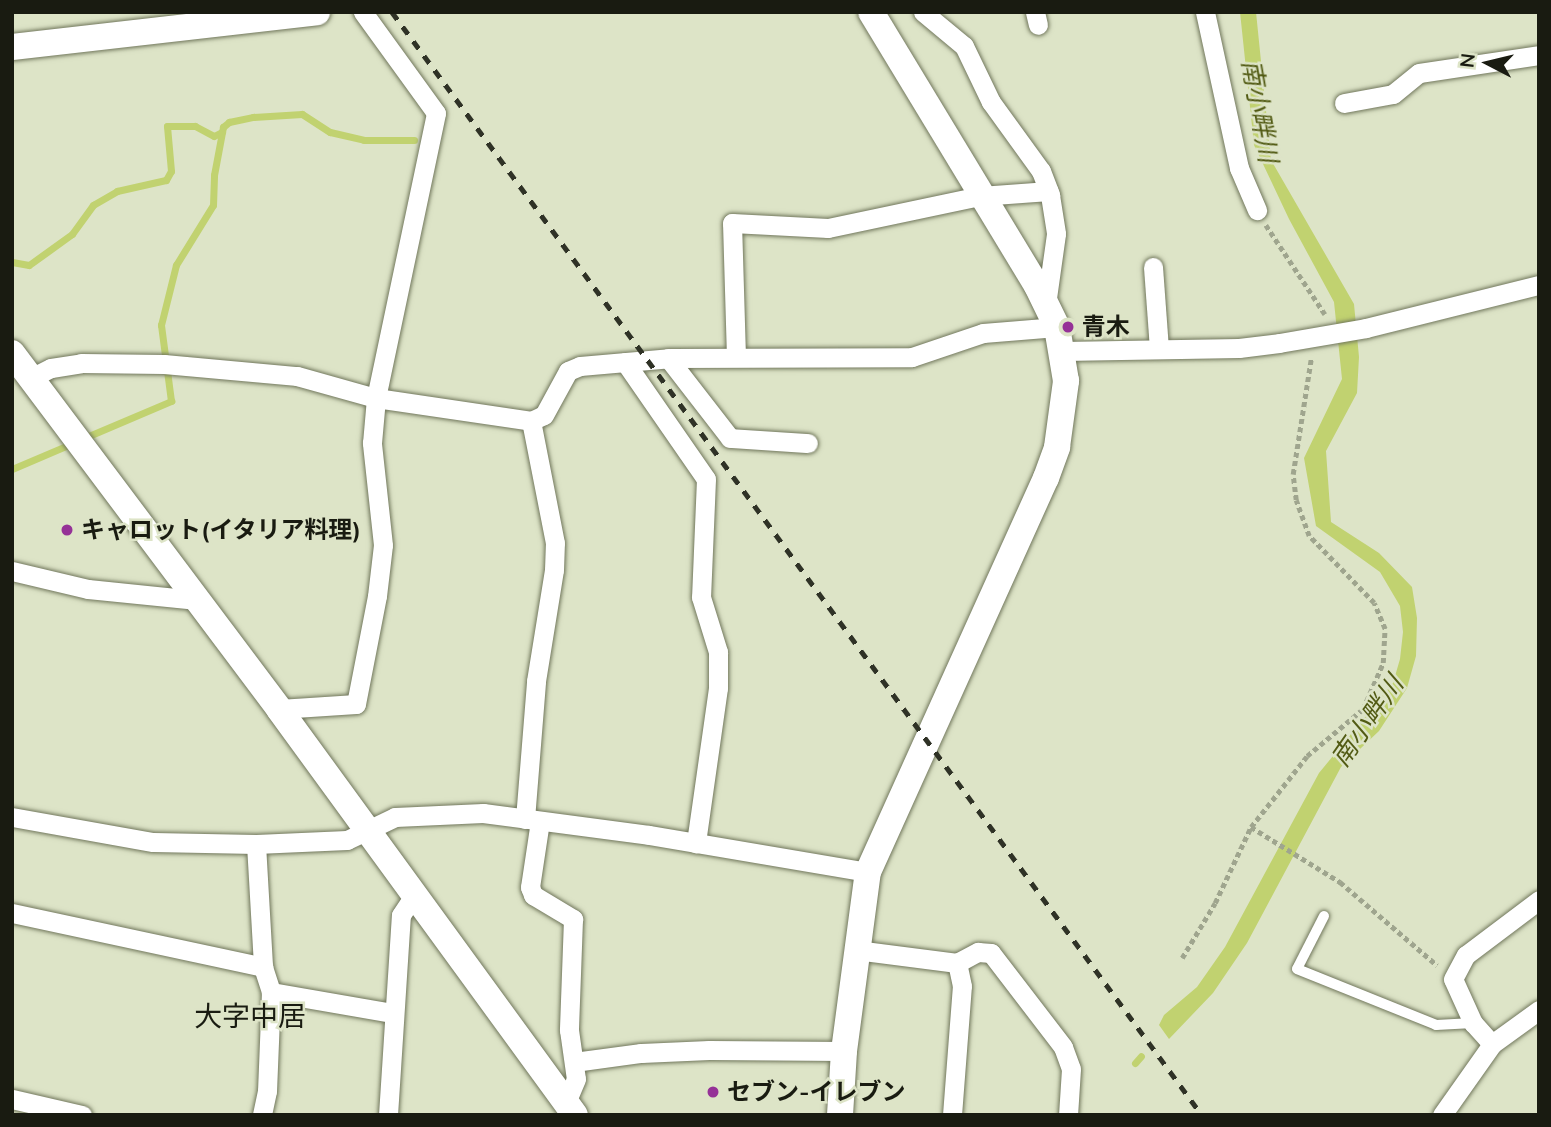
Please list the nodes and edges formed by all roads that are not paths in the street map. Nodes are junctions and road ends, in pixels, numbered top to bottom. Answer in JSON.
{"nodes":[{"id":1,"x":317,"y":12,"type":"edge"},
{"id":2,"x":363,"y":12,"type":"edge"},
{"id":3,"x":871,"y":12,"type":"edge"},
{"id":4,"x":923,"y":12,"type":"edge"},
{"id":5,"x":1205,"y":12,"type":"edge"},
{"id":6,"x":12,"y":47,"type":"edge"},
{"id":7,"x":1539,"y":55,"type":"edge"},
{"id":8,"x":1344,"y":103,"type":"dead end"},
{"id":9,"x":1049,"y":191,"type":"junction"},
{"id":10,"x":980,"y":196,"type":"junction"},
{"id":11,"x":1257,"y":210,"type":"road end"},
{"id":12,"x":1153,"y":267,"type":"dead end"},
{"id":13,"x":1539,"y":285,"type":"edge"},
{"id":14,"x":1055,"y":327,"type":"junction"},
{"id":15,"x":1159,"y":348,"type":"junction"},
{"id":16,"x":12,"y":353,"type":"edge"},
{"id":17,"x":736,"y":357,"type":"junction"},
{"id":18,"x":668,"y":358,"type":"junction"},
{"id":19,"x":625,"y":362,"type":"junction"},
{"id":20,"x":31,"y":378,"type":"junction"},
{"id":21,"x":376,"y":398,"type":"junction"},
{"id":22,"x":531,"y":421,"type":"junction"},
{"id":23,"x":808,"y":443,"type":"dead end"},
{"id":24,"x":12,"y":570,"type":"edge"},
{"id":25,"x":197,"y":600,"type":"junction"},
{"id":26,"x":279,"y":709,"type":"junction"},
{"id":27,"x":12,"y":817,"type":"edge"},
{"id":28,"x":533,"y":820,"type":"junction"},
{"id":29,"x":368,"y":830,"type":"junction"},
{"id":30,"x":696,"y":843,"type":"junction"},
{"id":31,"x":256,"y":844,"type":"junction"},
{"id":32,"x":868,"y":872,"type":"junction"},
{"id":33,"x":414,"y":896,"type":"junction"},
{"id":34,"x":1539,"y":900,"type":"edge"},
{"id":35,"x":12,"y":913,"type":"edge"},
{"id":36,"x":1324,"y":916,"type":"dead end"},
{"id":37,"x":856,"y":950,"type":"junction"},
{"id":38,"x":957,"y":963,"type":"junction"},
{"id":39,"x":263,"y":967,"type":"junction"},
{"id":40,"x":271,"y":992,"type":"junction"},
{"id":41,"x":1539,"y":1010,"type":"edge"},
{"id":42,"x":392,"y":1013,"type":"junction"},
{"id":43,"x":1473,"y":1023,"type":"junction"},
{"id":44,"x":1492,"y":1044,"type":"junction"},
{"id":45,"x":844,"y":1051,"type":"junction"},
{"id":46,"x":574,"y":1062,"type":"junction"},
{"id":47,"x":12,"y":1099,"type":"edge"},
{"id":48,"x":571,"y":1109,"type":"edge"},
{"id":49,"x":82,"y":1115,"type":"edge"},
{"id":50,"x":262,"y":1115,"type":"edge"},
{"id":51,"x":388,"y":1115,"type":"edge"},
{"id":52,"x":840,"y":1115,"type":"edge"},
{"id":53,"x":952,"y":1115,"type":"edge"},
{"id":54,"x":1068,"y":1115,"type":"edge"},
{"id":55,"x":1442,"y":1115,"type":"edge"}],
"edges":[{"from":1,"to":6,"type":"street"},
{"from":2,"to":21,"type":"street"},
{"from":3,"to":10,"type":"street"},
{"from":4,"to":9,"type":"street"},
{"from":5,"to":11,"type":"street"},
{"from":7,"to":8,"type":"street"},
{"from":9,"to":10,"type":"street"},
{"from":9,"to":14,"type":"street"},
{"from":10,"to":14,"type":"street"},
{"from":10,"to":17,"type":"street"},
{"from":12,"to":15,"type":"street"},
{"from":13,"to":15,"type":"street"},
{"from":14,"to":15,"type":"street"},
{"from":14,"to":17,"type":"street"},
{"from":14,"to":32,"type":"street"},
{"from":16,"to":20,"type":"street"},
{"from":17,"to":18,"type":"street"},
{"from":18,"to":19,"type":"street"},
{"from":18,"to":23,"type":"street"},
{"from":19,"to":22,"type":"street"},
{"from":19,"to":30,"type":"street"},
{"from":20,"to":21,"type":"street"},
{"from":20,"to":25,"type":"street"},
{"from":21,"to":22,"type":"street"},
{"from":21,"to":26,"type":"street"},
{"from":22,"to":28,"type":"street"},
{"from":24,"to":25,"type":"street"},
{"from":25,"to":26,"type":"street"},
{"from":26,"to":29,"type":"street"},
{"from":27,"to":31,"type":"street"},
{"from":28,"to":29,"type":"street"},
{"from":28,"to":30,"type":"street"},
{"from":28,"to":46,"type":"street"},
{"from":29,"to":31,"type":"street"},
{"from":29,"to":33,"type":"street"},
{"from":30,"to":32,"type":"street"},
{"from":31,"to":39,"type":"street"},
{"from":32,"to":37,"type":"street"},
{"from":33,"to":42,"type":"street"},
{"from":33,"to":48,"type":"street"},
{"from":34,"to":43,"type":"street"},
{"from":35,"to":39,"type":"street"},
{"from":36,"to":43,"type":"lane"},
{"from":37,"to":38,"type":"street"},
{"from":37,"to":45,"type":"street"},
{"from":38,"to":53,"type":"street"},
{"from":38,"to":54,"type":"street"},
{"from":39,"to":40,"type":"street"},
{"from":40,"to":42,"type":"street"},
{"from":40,"to":50,"type":"street"},
{"from":41,"to":44,"type":"street"},
{"from":42,"to":51,"type":"street"},
{"from":43,"to":44,"type":"street"},
{"from":44,"to":55,"type":"street"},
{"from":45,"to":46,"type":"street"},
{"from":45,"to":52,"type":"street"},
{"from":46,"to":48,"type":"street"},
{"from":47,"to":49,"type":"street"}]}
